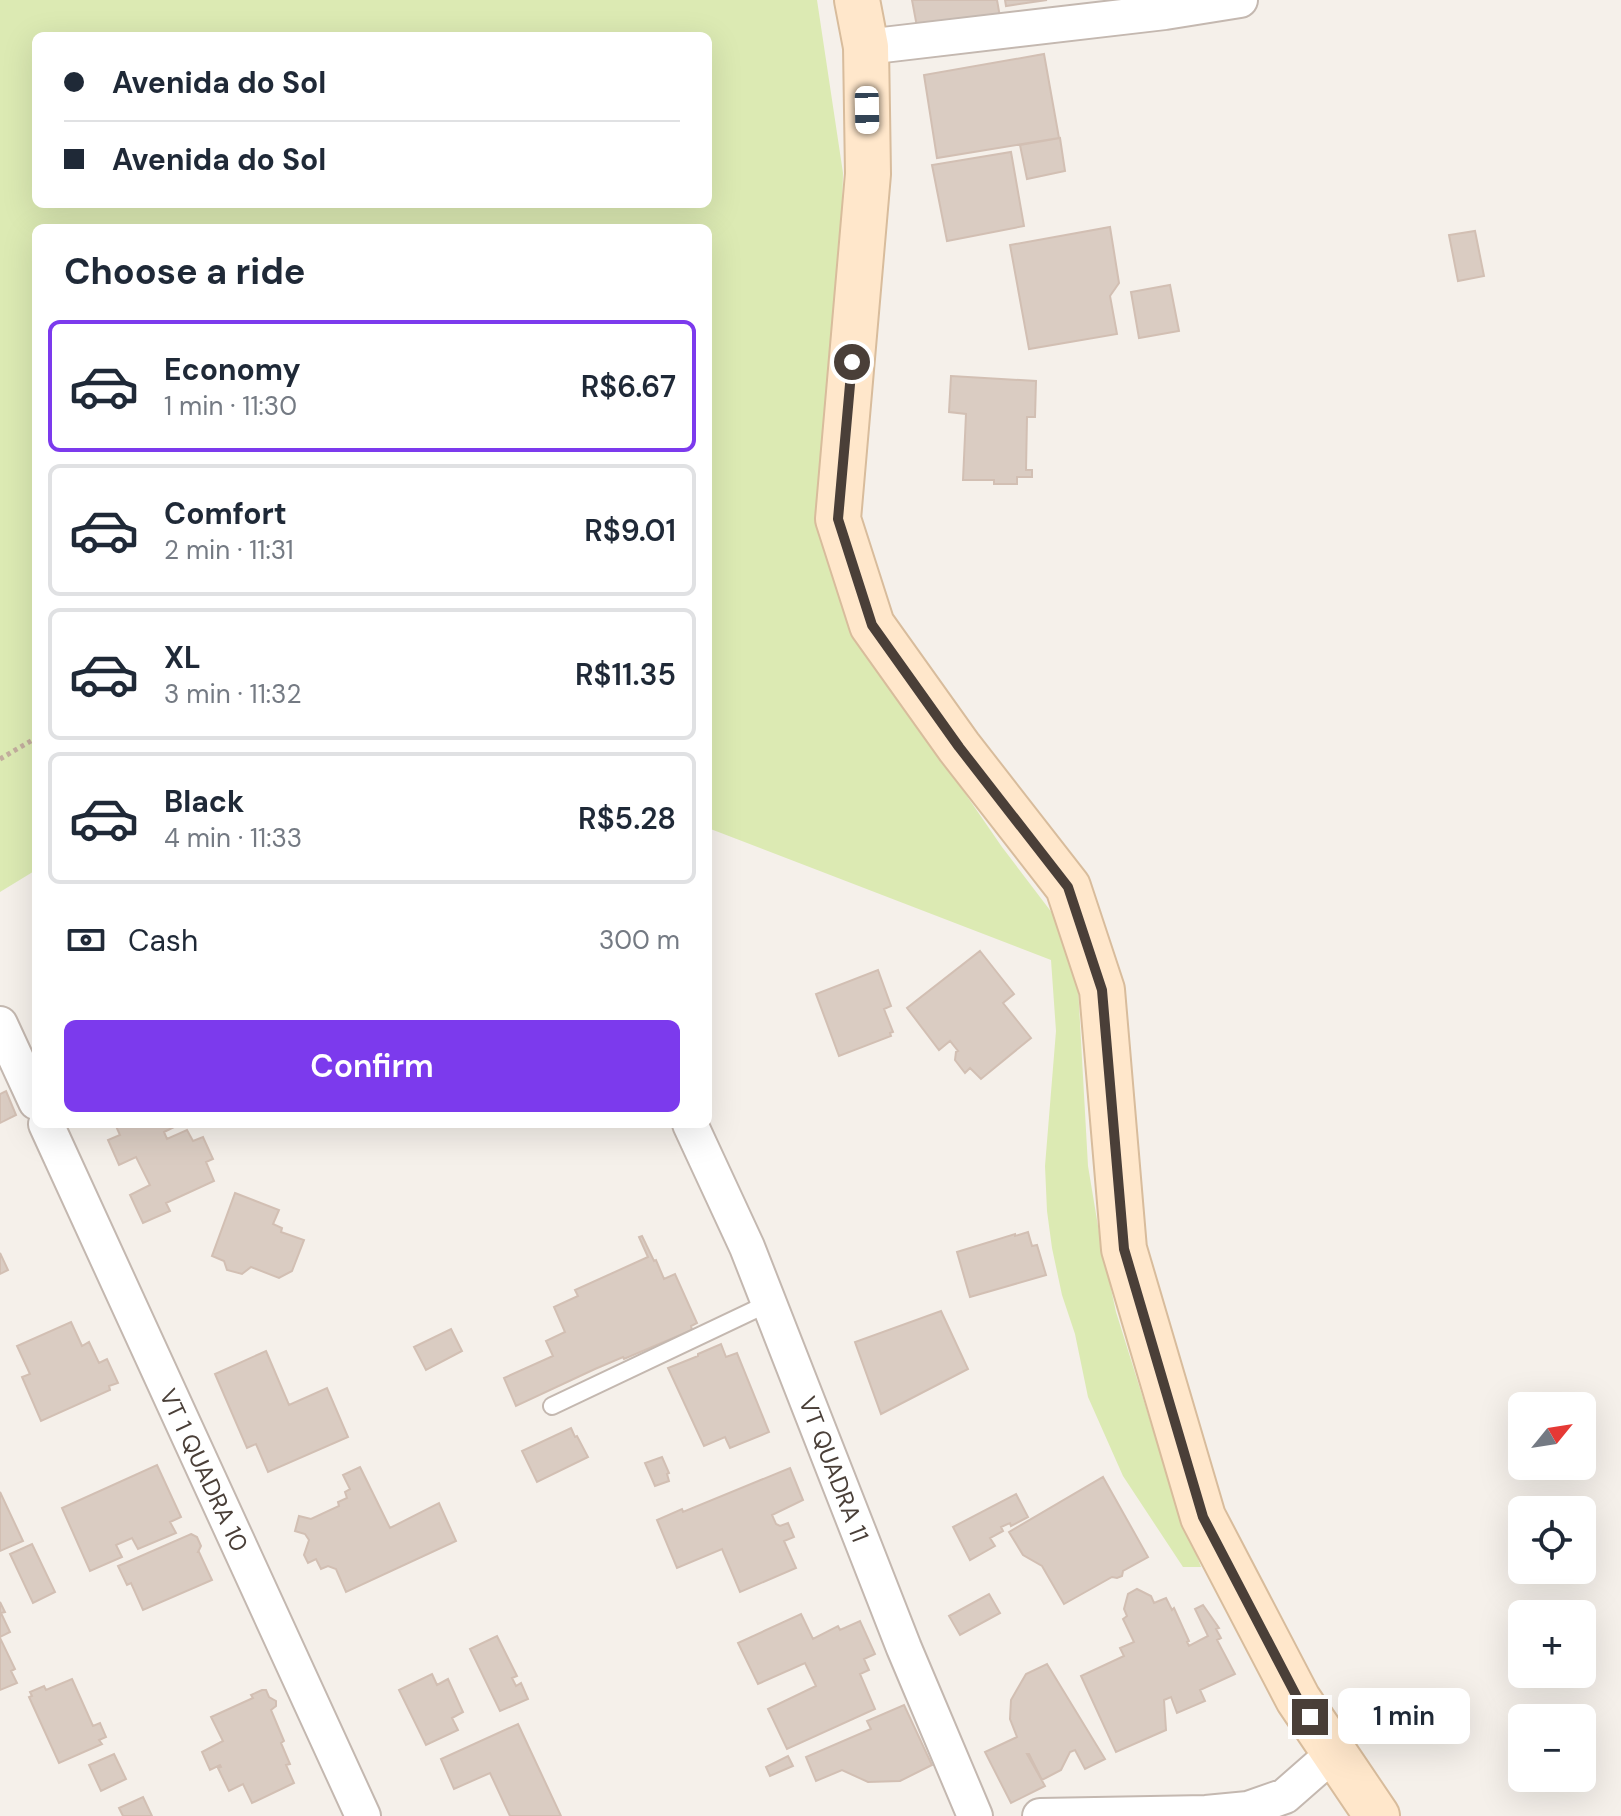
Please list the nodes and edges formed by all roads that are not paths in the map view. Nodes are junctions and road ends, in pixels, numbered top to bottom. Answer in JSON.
{"nodes":[{"id":1,"x":857,"y":0,"type":"edge"},
{"id":2,"x":1240,"y":0,"type":"edge"},
{"id":3,"x":866,"y":47,"type":"junction"},
{"id":4,"x":0,"y":1024,"type":"edge"},
{"id":5,"x":32,"y":1093,"type":"edge"},
{"id":6,"x":48,"y":1128,"type":"edge"},
{"id":7,"x":692,"y":1128,"type":"edge"},
{"id":8,"x":769,"y":1303,"type":"junction"},
{"id":9,"x":552,"y":1406,"type":"dead end"},
{"id":10,"x":1334,"y":1753,"type":"junction"},
{"id":11,"x":1250,"y":1812,"type":"edge"},
{"id":12,"x":1365,"y":1812,"type":"edge"},
{"id":13,"x":363,"y":1816,"type":"edge"},
{"id":14,"x":975,"y":1816,"type":"edge"},
{"id":15,"x":1041,"y":1816,"type":"edge"}],
"edges":[{"from":1,"to":3,"type":"street"},
{"from":2,"to":3,"type":"street"},
{"from":3,"to":10,"type":"street"},
{"from":4,"to":5,"type":"street"},
{"from":6,"to":13,"type":"street","name":"VT 1 QUADRA 10"},
{"from":7,"to":8,"type":"street","name":"VT QUADRA 11"},
{"from":8,"to":9,"type":"lane"},
{"from":8,"to":14,"type":"street","name":"VT QUADRA 11"},
{"from":10,"to":11,"type":"street"},
{"from":10,"to":12,"type":"street"},
{"from":11,"to":15,"type":"street"}]}
